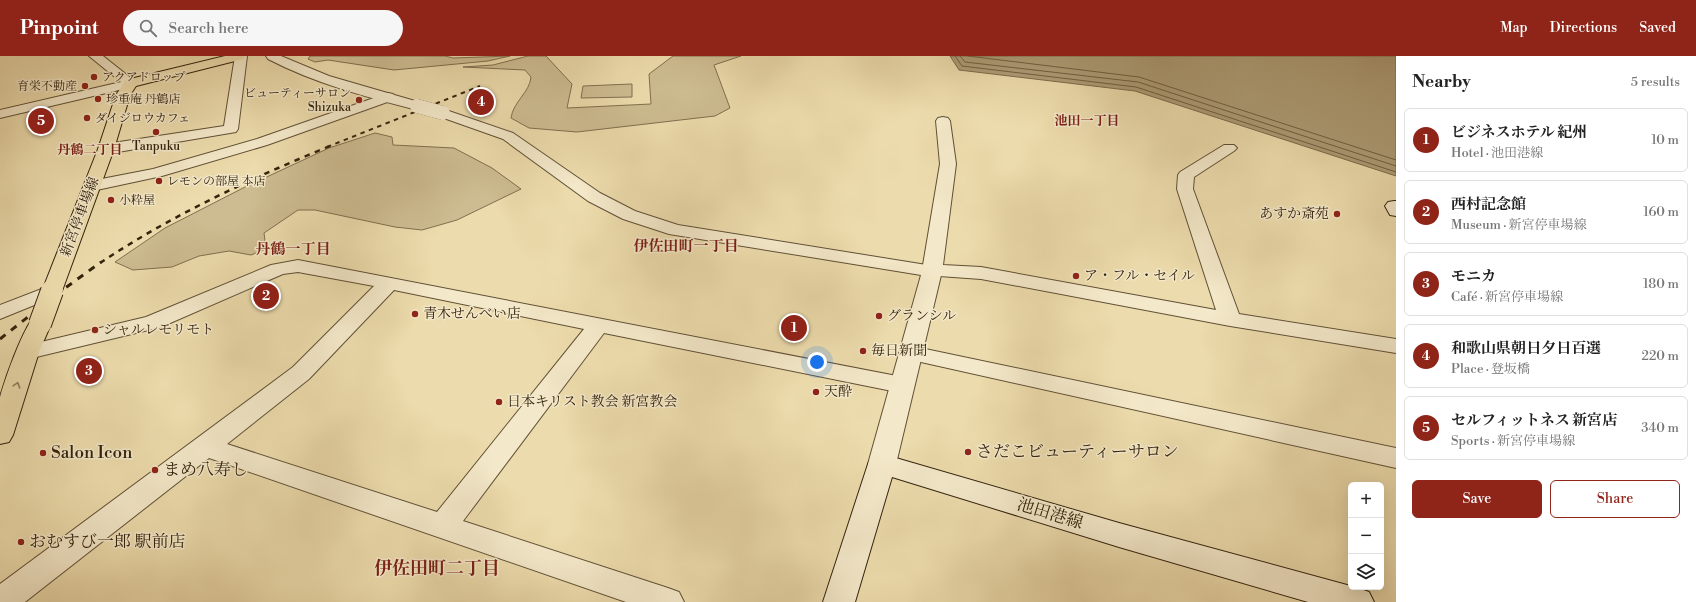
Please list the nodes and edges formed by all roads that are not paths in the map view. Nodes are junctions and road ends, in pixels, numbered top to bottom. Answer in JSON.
{"nodes":[{"id":1,"x":96,"y":56,"type":"edge"},
{"id":2,"x":240,"y":56,"type":"edge"},
{"id":3,"x":272,"y":56,"type":"edge"},
{"id":4,"x":131,"y":83,"type":"junction"},
{"id":5,"x":388,"y":97,"type":"junction"},
{"id":6,"x":0,"y":114,"type":"edge"},
{"id":7,"x":943,"y":121,"type":"dead end"},
{"id":8,"x":1229,"y":148,"type":"dead end"},
{"id":9,"x":106,"y":149,"type":"junction"},
{"id":10,"x":92,"y":186,"type":"junction"},
{"id":11,"x":932,"y":271,"type":"junction"},
{"id":12,"x":389,"y":282,"type":"junction"},
{"id":13,"x":52,"y":291,"type":"junction"},
{"id":14,"x":0,"y":313,"type":"edge"},
{"id":15,"x":1230,"y":319,"type":"junction"},
{"id":16,"x":599,"y":324,"type":"junction"},
{"id":17,"x":1396,"y":346,"type":"edge"},
{"id":18,"x":28,"y":352,"type":"junction"},
{"id":19,"x":911,"y":353,"type":"junction"},
{"id":20,"x":902,"y":385,"type":"junction"},
{"id":21,"x":0,"y":435,"type":"edge"},
{"id":22,"x":204,"y":446,"type":"junction"},
{"id":23,"x":1396,"y":458,"type":"edge"},
{"id":24,"x":882,"y":464,"type":"junction"},
{"id":25,"x":442,"y":527,"type":"junction"},
{"id":26,"x":1,"y":602,"type":"edge"},
{"id":27,"x":668,"y":602,"type":"edge"},
{"id":28,"x":839,"y":602,"type":"edge"},
{"id":29,"x":1358,"y":602,"type":"edge"}],
"edges":[{"from":1,"to":4,"type":"street"},
{"from":2,"to":4,"type":"main road"},
{"from":2,"to":9,"type":"street"},
{"from":3,"to":5,"type":"street"},
{"from":4,"to":6,"type":"street"},
{"from":4,"to":9,"type":"main road","name":"新宮停車場線"},
{"from":5,"to":10,"type":"street"},
{"from":5,"to":11,"type":"street","bridge":true},
{"from":7,"to":11,"type":"street"},
{"from":8,"to":15,"type":"street"},
{"from":9,"to":10,"type":"main road","name":"新宮停車場線"},
{"from":10,"to":13,"type":"main road","name":"新宮停車場線"},
{"from":11,"to":15,"type":"street"},
{"from":11,"to":19,"type":"street"},
{"from":12,"to":16,"type":"street"},
{"from":12,"to":18,"type":"street"},
{"from":12,"to":22,"type":"street"},
{"from":13,"to":14,"type":"street"},
{"from":13,"to":18,"type":"main road","name":"新宮停車場線","bridge":true},
{"from":15,"to":17,"type":"street"},
{"from":16,"to":20,"type":"street"},
{"from":16,"to":25,"type":"street"},
{"from":21,"to":18,"type":"main road","name":"新宮停車場線","one_way":true},
{"from":19,"to":20,"type":"street"},
{"from":19,"to":23,"type":"street"},
{"from":20,"to":24,"type":"street"},
{"from":22,"to":25,"type":"street"},
{"from":22,"to":26,"type":"street"},
{"from":24,"to":28,"type":"street"},
{"from":24,"to":29,"type":"street","name":"池田港線"},
{"from":25,"to":27,"type":"street"}]}
